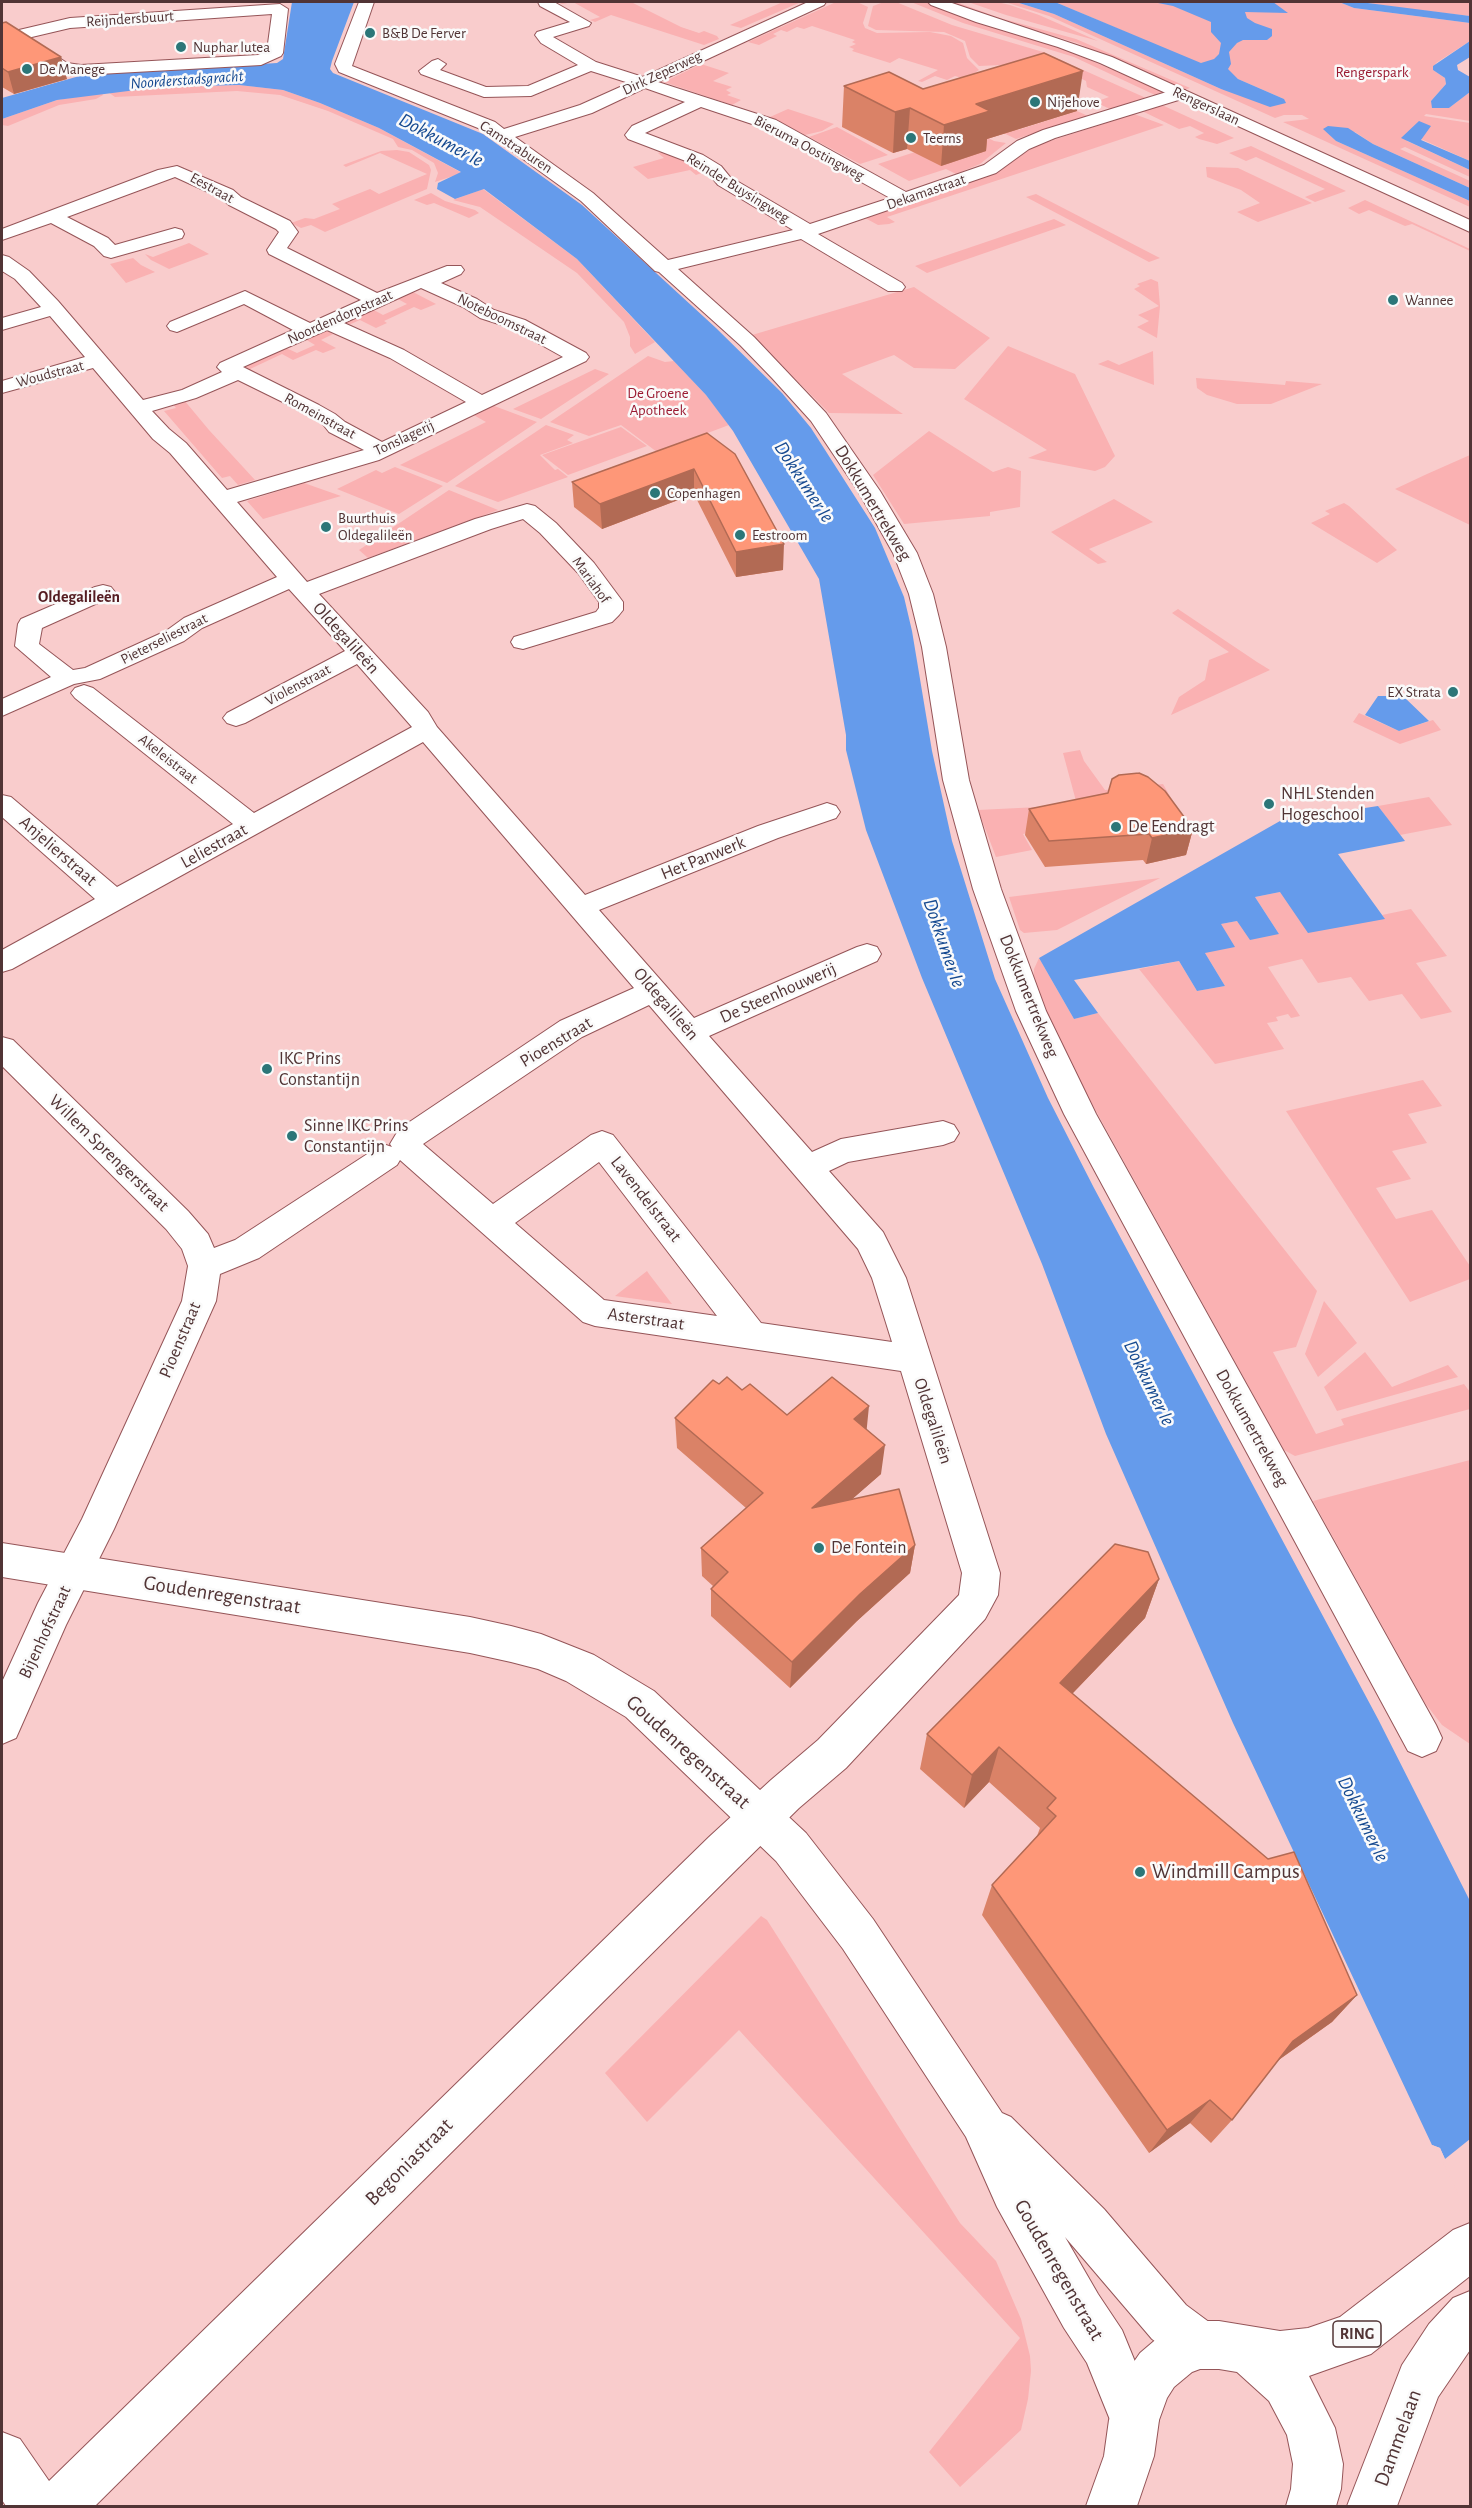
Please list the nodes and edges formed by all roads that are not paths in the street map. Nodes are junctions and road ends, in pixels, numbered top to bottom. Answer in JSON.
{"nodes":[{"id":1,"x":546,"y":2,"type":"edge"},
{"id":2,"x":819,"y":2,"type":"edge"},
{"id":3,"x":936,"y":2,"type":"edge"},
{"id":4,"x":365,"y":4,"type":"edge"},
{"id":5,"x":18,"y":34,"type":"junction"},
{"id":6,"x":2,"y":39,"type":"edge"},
{"id":7,"x":438,"y":64,"type":"dead end"},
{"id":8,"x":590,"y":65,"type":"junction"},
{"id":9,"x":641,"y":82,"type":"junction"},
{"id":10,"x":1179,"y":94,"type":"junction"},
{"id":11,"x":700,"y":102,"type":"junction"},
{"id":12,"x":502,"y":135,"type":"junction"},
{"id":13,"x":905,"y":199,"type":"junction"},
{"id":14,"x":51,"y":216,"type":"junction"},
{"id":15,"x":1470,"y":227,"type":"edge"},
{"id":16,"x":807,"y":232,"type":"junction"},
{"id":17,"x":175,"y":234,"type":"dead end"},
{"id":18,"x":2,"y":235,"type":"edge"},
{"id":19,"x":2,"y":261,"type":"edge"},
{"id":20,"x":662,"y":267,"type":"junction"},
{"id":21,"x":454,"y":270,"type":"dead end"},
{"id":22,"x":425,"y":283,"type":"junction"},
{"id":23,"x":895,"y":287,"type":"dead end"},
{"id":24,"x":378,"y":301,"type":"junction"},
{"id":25,"x":54,"y":309,"type":"junction"},
{"id":26,"x":2,"y":324,"type":"edge"},
{"id":27,"x":177,"y":326,"type":"dead end"},
{"id":28,"x":319,"y":327,"type":"junction"},
{"id":29,"x":579,"y":357,"type":"joint"},
{"id":30,"x":98,"y":360,"type":"junction"},
{"id":31,"x":232,"y":370,"type":"junction"},
{"id":32,"x":2,"y":387,"type":"edge"},
{"id":33,"x":480,"y":402,"type":"junction"},
{"id":34,"x":139,"y":408,"type":"junction"},
{"id":35,"x":381,"y":450,"type":"junction"},
{"id":36,"x":222,"y":499,"type":"junction"},
{"id":37,"x":527,"y":511,"type":"joint"},
{"id":38,"x":298,"y":585,"type":"junction"},
{"id":39,"x":103,"y":592,"type":"dead end"},
{"id":40,"x":523,"y":642,"type":"dead end"},
{"id":41,"x":360,"y":653,"type":"junction"},
{"id":42,"x":76,"y":686,"type":"junction"},
{"id":43,"x":2,"y":708,"type":"edge"},
{"id":44,"x":236,"y":718,"type":"dead end"},
{"id":45,"x":426,"y":730,"type":"junction"},
{"id":46,"x":2,"y":802,"type":"edge"},
{"id":47,"x":827,"y":812,"type":"dead end"},
{"id":48,"x":252,"y":825,"type":"junction"},
{"id":49,"x":114,"y":900,"type":"junction"},
{"id":50,"x":581,"y":907,"type":"junction"},
{"id":51,"x":867,"y":954,"type":"dead end"},
{"id":52,"x":2,"y":962,"type":"edge"},
{"id":53,"x":654,"y":991,"type":"junction"},
{"id":54,"x":690,"y":1032,"type":"junction"},
{"id":55,"x":2,"y":1048,"type":"edge"},
{"id":56,"x":943,"y":1133,"type":"dead end"},
{"id":57,"x":396,"y":1150,"type":"junction"},
{"id":58,"x":808,"y":1168,"type":"junction"},
{"id":59,"x":492,"y":1222,"type":"junction"},
{"id":60,"x":205,"y":1266,"type":"junction"},
{"id":61,"x":752,"y":1335,"type":"junction"},
{"id":62,"x":913,"y":1359,"type":"junction"},
{"id":63,"x":2,"y":1560,"type":"edge"},
{"id":64,"x":74,"y":1571,"type":"junction"},
{"id":65,"x":2,"y":1725,"type":"edge"},
{"id":66,"x":1422,"y":1738,"type":"dead end"},
{"id":67,"x":760,"y":1818,"type":"junction"},
{"id":68,"x":982,"y":2121,"type":"junction"},
{"id":69,"x":1459,"y":2256,"type":"edge"},
{"id":70,"x":1470,"y":2314,"type":"edge"},
{"id":71,"x":1200,"y":2345,"type":"junction"},
{"id":72,"x":1248,"y":2349,"type":"junction"},
{"id":73,"x":1134,"y":2420,"type":"junction"},
{"id":74,"x":2,"y":2457,"type":"edge"},
{"id":75,"x":36,"y":2506,"type":"edge"},
{"id":76,"x":60,"y":2506,"type":"edge"},
{"id":77,"x":1111,"y":2506,"type":"edge"},
{"id":78,"x":1311,"y":2506,"type":"edge"},
{"id":79,"x":1372,"y":2506,"type":"edge"}],
"edges":[{"from":1,"to":8,"type":"street","name":"Bieruma Oostingweg"},
{"from":2,"to":9,"type":"street","name":"Dirk Zeperweg"},
{"from":3,"to":10,"type":"street","name":"Rengerslaan"},
{"from":4,"to":12,"type":"street","name":"Camstraburen"},
{"from":5,"to":5,"type":"street","name":"Reijndersbuurt"},
{"from":5,"to":6,"type":"street","name":"Reijndersbuurt"},
{"from":7,"to":8,"type":"street"},
{"from":8,"to":9,"type":"street","name":"Bieruma Oostingweg"},
{"from":9,"to":11,"type":"street","name":"Bieruma Oostingweg"},
{"from":9,"to":12,"type":"street","name":"Dirk Zeperweg"},
{"from":10,"to":13,"type":"street","name":"Dekamastraat"},
{"from":10,"to":15,"type":"street","name":"Rengerslaan"},
{"from":11,"to":13,"type":"street","name":"Bieruma Oostingweg"},
{"from":11,"to":16,"type":"street","name":"Reinder Buysingweg"},
{"from":12,"to":20,"type":"street","name":"Camstraburen"},
{"from":13,"to":16,"type":"street","name":"Dekamastraat"},
{"from":14,"to":17,"type":"street"},
{"from":14,"to":18,"type":"street","name":"Eestraat"},
{"from":14,"to":24,"type":"street","name":"Eestraat"},
{"from":16,"to":20,"type":"street","name":"Dekamastraat"},
{"from":16,"to":23,"type":"street"},
{"from":19,"to":25,"type":"street","name":"Oldegalileën"},
{"from":20,"to":66,"type":"street","name":"Dokkumertrekweg"},
{"from":21,"to":22,"type":"street","name":"Noordendorpstraat"},
{"from":22,"to":24,"type":"street","name":"Noordendorpstraat"},
{"from":22,"to":29,"type":"street","name":"Noteboomstraat"},
{"from":24,"to":28,"type":"street","name":"Noordendorpstraat"},
{"from":25,"to":26,"type":"street"},
{"from":25,"to":30,"type":"street","name":"Oldegalileën"},
{"from":27,"to":28,"type":"street"},
{"from":28,"to":31,"type":"street","name":"Noordendorpstraat"},
{"from":28,"to":33,"type":"street"},
{"from":29,"to":33,"type":"street","name":"Tonslagerij"},
{"from":30,"to":32,"type":"street","name":"Woudstraat"},
{"from":30,"to":34,"type":"street","name":"Oldegalileën"},
{"from":31,"to":34,"type":"street","name":"Noordendorpstraat"},
{"from":31,"to":35,"type":"street","name":"Romeinstraat"},
{"from":33,"to":35,"type":"street","name":"Tonslagerij"},
{"from":34,"to":36,"type":"street","name":"Oldegalileën"},
{"from":35,"to":36,"type":"street","name":"Tonslagerij"},
{"from":36,"to":38,"type":"street","name":"Oldegalileën"},
{"from":37,"to":38,"type":"street","name":"Pieterseliestraat"},
{"from":37,"to":40,"type":"street","name":"Mariahof"},
{"from":38,"to":41,"type":"street","name":"Oldegalileën"},
{"from":38,"to":42,"type":"street","name":"Pieterseliestraat"},
{"from":39,"to":42,"type":"street","name":"Akeleistraat"},
{"from":41,"to":44,"type":"street","name":"Violenstraat"},
{"from":41,"to":45,"type":"street","name":"Oldegalileën"},
{"from":42,"to":43,"type":"street","name":"Pieterseliestraat"},
{"from":42,"to":48,"type":"street","name":"Akeleistraat"},
{"from":45,"to":48,"type":"street","name":"Leliestraat"},
{"from":45,"to":50,"type":"street","name":"Oldegalileën"},
{"from":46,"to":49,"type":"street","name":"Anjelierstraat"},
{"from":47,"to":50,"type":"street","name":"Het Panwerk"},
{"from":48,"to":49,"type":"street","name":"Leliestraat"},
{"from":49,"to":52,"type":"street","name":"Leliestraat"},
{"from":50,"to":53,"type":"street","name":"Oldegalileën"},
{"from":51,"to":54,"type":"street","name":"De Steenhouwerij"},
{"from":53,"to":54,"type":"street","name":"Oldegalileën"},
{"from":53,"to":57,"type":"street","name":"Pioenstraat"},
{"from":54,"to":58,"type":"street","name":"Oldegalileën"},
{"from":55,"to":60,"type":"street","name":"Willem Sprengerstraat"},
{"from":56,"to":58,"type":"street"},
{"from":57,"to":59,"type":"street","name":"Asterstraat"},
{"from":57,"to":60,"type":"street","name":"Pioenstraat"},
{"from":58,"to":62,"type":"street","name":"Oldegalileën"},
{"from":59,"to":61,"type":"street","name":"Asterstraat"},
{"from":59,"to":61,"type":"street","name":"Lavendelstraat"},
{"from":60,"to":64,"type":"street","name":"Pioenstraat"},
{"from":61,"to":62,"type":"street","name":"Asterstraat"},
{"from":62,"to":67,"type":"street","name":"Oldegalileën"},
{"from":63,"to":64,"type":"street","name":"Goudenregenstraat"},
{"from":64,"to":65,"type":"street","name":"Bijenhofstraat"},
{"from":64,"to":67,"type":"street","name":"Goudenregenstraat"},
{"from":67,"to":68,"type":"street","name":"Goudenregenstraat"},
{"from":67,"to":76,"type":"street","name":"Begoniastraat"},
{"from":68,"to":71,"type":"street","name":"Goudenregenstraat"},
{"from":68,"to":73,"type":"street","name":"Goudenregenstraat"},
{"from":69,"to":72,"type":"street","number":"RING"},
{"from":70,"to":79,"type":"street","name":"Dammelaan"},
{"from":71,"to":72,"type":"street","number":"RING"},
{"from":71,"to":73,"type":"street","number":"RING"},
{"from":72,"to":78,"type":"street"},
{"from":73,"to":77,"type":"street","number":"RING"},
{"from":74,"to":75,"type":"street"}]}
